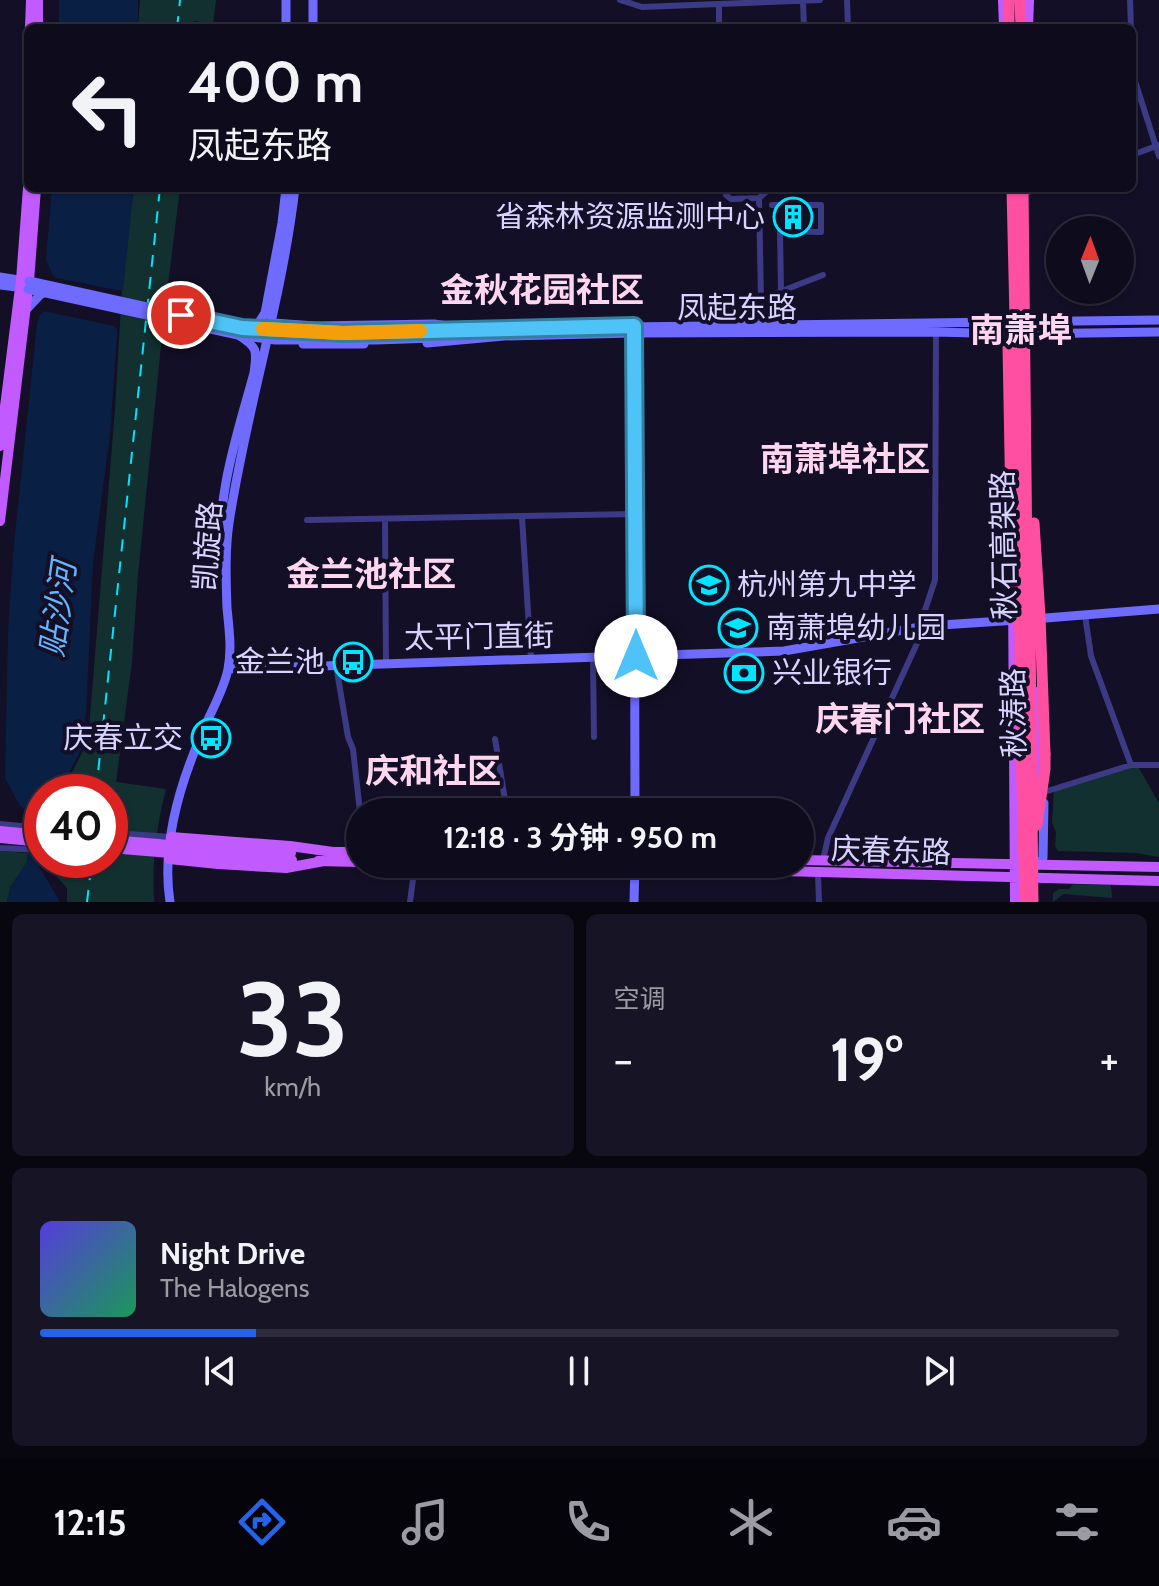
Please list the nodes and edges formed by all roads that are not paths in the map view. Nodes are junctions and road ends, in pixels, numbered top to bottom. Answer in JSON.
{"nodes":[{"id":1,"x":31,"y":0,"type":"edge"},
{"id":2,"x":38,"y":0,"type":"edge"},
{"id":3,"x":286,"y":0,"type":"edge"},
{"id":4,"x":313,"y":0,"type":"edge"},
{"id":5,"x":620,"y":0,"type":"edge"},
{"id":6,"x":820,"y":0,"type":"edge"},
{"id":7,"x":847,"y":0,"type":"edge"},
{"id":8,"x":1006,"y":0,"type":"edge"},
{"id":9,"x":1020,"y":0,"type":"edge"},
{"id":10,"x":1029,"y":0,"type":"edge"},
{"id":11,"x":1130,"y":0,"type":"edge"},
{"id":12,"x":803,"y":1,"type":"edge"},
{"id":13,"x":724,"y":3,"type":"edge"},
{"id":14,"x":315,"y":22,"type":"edge"},
{"id":15,"x":30,"y":24,"type":"edge"},
{"id":16,"x":38,"y":24,"type":"edge"},
{"id":17,"x":286,"y":24,"type":"edge"},
{"id":18,"x":720,"y":24,"type":"edge"},
{"id":19,"x":804,"y":24,"type":"edge"},
{"id":20,"x":848,"y":24,"type":"edge"},
{"id":21,"x":1006,"y":24,"type":"edge"},
{"id":22,"x":1021,"y":24,"type":"edge"},
{"id":23,"x":1028,"y":24,"type":"edge"},
{"id":24,"x":1131,"y":24,"type":"edge"},
{"id":25,"x":1136,"y":84,"type":"edge"},
{"id":26,"x":1157,"y":146,"type":"edge"},
{"id":27,"x":1136,"y":154,"type":"edge"},
{"id":28,"x":1159,"y":156,"type":"edge"},
{"id":29,"x":28,"y":192,"type":"edge"},
{"id":30,"x":36,"y":192,"type":"edge"},
{"id":31,"x":286,"y":192,"type":"edge"},
{"id":32,"x":295,"y":192,"type":"edge"},
{"id":33,"x":726,"y":192,"type":"edge"},
{"id":34,"x":766,"y":192,"type":"edge"},
{"id":35,"x":1010,"y":192,"type":"edge"},
{"id":36,"x":1010,"y":192,"type":"edge"},
{"id":37,"x":1025,"y":192,"type":"edge"},
{"id":38,"x":1025,"y":192,"type":"edge"},
{"id":39,"x":759,"y":198,"type":"junction"},
{"id":40,"x":772,"y":205,"type":"dead end"},
{"id":41,"x":1013,"y":233,"type":"junction"},
{"id":42,"x":22,"y":260,"type":"junction"},
{"id":43,"x":823,"y":275,"type":"dead end"},
{"id":44,"x":1,"y":280,"type":"edge"},
{"id":45,"x":24,"y":284,"type":"junction"},
{"id":46,"x":781,"y":291,"type":"junction"},
{"id":47,"x":45,"y":292,"type":"junction"},
{"id":48,"x":761,"y":299,"type":"junction"},
{"id":49,"x":25,"y":311,"type":"junction"},
{"id":50,"x":1159,"y":320,"type":"edge"},
{"id":51,"x":1012,"y":322,"type":"junction"},
{"id":52,"x":273,"y":323,"type":"junction"},
{"id":53,"x":758,"y":325,"type":"junction"},
{"id":54,"x":1027,"y":328,"type":"junction"},
{"id":55,"x":468,"y":329,"type":"junction"},
{"id":56,"x":634,"y":329,"type":"junction"},
{"id":57,"x":240,"y":331,"type":"junction"},
{"id":58,"x":936,"y":332,"type":"junction"},
{"id":59,"x":1159,"y":332,"type":"edge"},
{"id":60,"x":1013,"y":334,"type":"junction"},
{"id":61,"x":434,"y":335,"type":"junction"},
{"id":62,"x":504,"y":336,"type":"junction"},
{"id":63,"x":267,"y":343,"type":"junction"},
{"id":64,"x":1027,"y":427,"type":"junction"},
{"id":65,"x":0,"y":446,"type":"edge"},
{"id":66,"x":636,"y":514,"type":"junction"},
{"id":67,"x":522,"y":517,"type":"junction"},
{"id":68,"x":385,"y":519,"type":"junction"},
{"id":69,"x":307,"y":520,"type":"dead end"},
{"id":70,"x":0,"y":521,"type":"edge"},
{"id":71,"x":227,"y":571,"type":"junction"},
{"id":72,"x":1013,"y":591,"type":"junction"},
{"id":73,"x":1159,"y":609,"type":"edge"},
{"id":74,"x":1085,"y":615,"type":"junction"},
{"id":75,"x":1040,"y":619,"type":"junction"},
{"id":76,"x":1014,"y":620,"type":"junction"},
{"id":77,"x":919,"y":628,"type":"junction"},
{"id":78,"x":636,"y":656,"type":"junction"},
{"id":79,"x":593,"y":658,"type":"junction"},
{"id":80,"x":531,"y":659,"type":"junction"},
{"id":81,"x":386,"y":663,"type":"junction"},
{"id":82,"x":336,"y":665,"type":"junction"},
{"id":83,"x":228,"y":669,"type":"junction"},
{"id":84,"x":594,"y":737,"type":"dead end"},
{"id":85,"x":495,"y":739,"type":"dead end"},
{"id":86,"x":1131,"y":765,"type":"junction"},
{"id":87,"x":1159,"y":765,"type":"edge"},
{"id":88,"x":1044,"y":792,"type":"junction"},
{"id":89,"x":358,"y":798,"type":"edge"},
{"id":90,"x":505,"y":798,"type":"edge"},
{"id":91,"x":635,"y":798,"type":"edge"},
{"id":92,"x":0,"y":824,"type":"edge"},
{"id":93,"x":1037,"y":825,"type":"junction"},
{"id":94,"x":24,"y":826,"type":"edge"},
{"id":95,"x":0,"y":831,"type":"edge"},
{"id":96,"x":24,"y":833,"type":"edge"},
{"id":97,"x":128,"y":837,"type":"edge"},
{"id":98,"x":171,"y":837,"type":"junction"},
{"id":99,"x":0,"y":838,"type":"edge"},
{"id":100,"x":128,"y":839,"type":"edge"},
{"id":101,"x":24,"y":840,"type":"edge"},
{"id":102,"x":0,"y":848,"type":"edge"},
{"id":103,"x":24,"y":849,"type":"edge"},
{"id":104,"x":128,"y":851,"type":"edge"},
{"id":105,"x":128,"y":852,"type":"edge"},
{"id":106,"x":333,"y":852,"type":"junction"},
{"id":107,"x":346,"y":852,"type":"edge"},
{"id":108,"x":291,"y":856,"type":"junction"},
{"id":109,"x":169,"y":859,"type":"junction"},
{"id":110,"x":814,"y":860,"type":"edge"},
{"id":111,"x":823,"y":860,"type":"junction"},
{"id":112,"x":324,"y":861,"type":"junction"},
{"id":113,"x":346,"y":862,"type":"edge"},
{"id":114,"x":1016,"y":865,"type":"junction"},
{"id":115,"x":1037,"y":865,"type":"junction"},
{"id":116,"x":1159,"y":867,"type":"edge"},
{"id":117,"x":814,"y":873,"type":"edge"},
{"id":118,"x":818,"y":873,"type":"junction"},
{"id":119,"x":413,"y":878,"type":"edge"},
{"id":120,"x":635,"y":878,"type":"edge"},
{"id":121,"x":1015,"y":878,"type":"junction"},
{"id":122,"x":1037,"y":879,"type":"junction"},
{"id":123,"x":1159,"y":881,"type":"edge"},
{"id":124,"x":170,"y":902,"type":"edge"},
{"id":125,"x":410,"y":902,"type":"edge"},
{"id":126,"x":634,"y":902,"type":"edge"},
{"id":127,"x":819,"y":902,"type":"edge"},
{"id":128,"x":1015,"y":902,"type":"edge"},
{"id":129,"x":1025,"y":902,"type":"edge"},
{"id":130,"x":1036,"y":902,"type":"edge"}],
"edges":[{"from":1,"to":15,"type":"main road"},
{"from":2,"to":16,"type":"main road"},
{"from":3,"to":17,"type":"main road"},
{"from":4,"to":14,"type":"main road"},
{"from":5,"to":13,"type":"street"},
{"from":6,"to":12,"type":"street"},
{"from":7,"to":20,"type":"street"},
{"from":8,"to":21,"type":"highway"},
{"from":9,"to":22,"type":"highway"},
{"from":10,"to":23,"type":"main road"},
{"from":11,"to":24,"type":"street"},
{"from":12,"to":13,"type":"street"},
{"from":12,"to":19,"type":"street"},
{"from":13,"to":18,"type":"street"},
{"from":25,"to":26,"type":"street"},
{"from":26,"to":27,"type":"street"},
{"from":26,"to":28,"type":"street"},
{"from":29,"to":42,"type":"main road"},
{"from":30,"to":45,"type":"main road"},
{"from":31,"to":57,"type":"main road"},
{"from":32,"to":52,"type":"main road","name":"凯旋路"},
{"from":33,"to":39,"type":"street"},
{"from":34,"to":39,"type":"street"},
{"from":35,"to":41,"type":"highway","name":"秋石高架路","bridge":true},
{"from":36,"to":51,"type":"main road","name":"秋涛路"},
{"from":37,"to":54,"type":"main road","name":"秋涛路"},
{"from":38,"to":64,"type":"highway","name":"秋石高架路","bridge":true},
{"from":39,"to":48,"type":"street"},
{"from":40,"to":46,"type":"street"},
{"from":41,"to":72,"type":"highway","bridge":true},
{"from":41,"to":129,"type":"highway","name":"秋石高架路","bridge":true},
{"from":42,"to":44,"type":"main road"},
{"from":42,"to":45,"type":"main road"},
{"from":43,"to":46,"type":"street"},
{"from":44,"to":45,"type":"main road"},
{"from":45,"to":47,"type":"main road","bridge":true},
{"from":45,"to":49,"type":"main road"},
{"from":45,"to":57,"type":"main road","bridge":true},
{"from":45,"to":65,"type":"main road"},
{"from":46,"to":48,"type":"street"},
{"from":47,"to":49,"type":"main road"},
{"from":47,"to":57,"type":"main road","bridge":true},
{"from":48,"to":53,"type":"street"},
{"from":49,"to":70,"type":"main road"},
{"from":50,"to":54,"type":"main road","name":"凤起东路"},
{"from":51,"to":53,"type":"main road","name":"凤起东路"},
{"from":51,"to":54,"type":"main road","name":"凤起东路"},
{"from":51,"to":60,"type":"main road","name":"秋涛路"},
{"from":52,"to":55,"type":"main road","name":"凤起东路"},
{"from":52,"to":63,"type":"main road","name":"凯旋路"},
{"from":53,"to":56,"type":"main road","name":"凤起东路"},
{"from":54,"to":59,"type":"main road","name":"凤起东路"},
{"from":54,"to":60,"type":"main road","name":"凤起东路"},
{"from":54,"to":75,"type":"main road","name":"秋涛路"},
{"from":55,"to":56,"type":"main road","name":"凤起东路"},
{"from":55,"to":61,"type":"main road"},
{"from":56,"to":58,"type":"main road","name":"凤起东路"},
{"from":56,"to":62,"type":"main road","name":"凤起东路"},
{"from":56,"to":66,"type":"main road"},
{"from":57,"to":61,"type":"main road","bridge":true},
{"from":57,"to":71,"type":"main road"},
{"from":58,"to":60,"type":"main road","name":"凤起东路"},
{"from":58,"to":77,"type":"street"},
{"from":60,"to":72,"type":"main road","name":"秋涛路"},
{"from":61,"to":62,"type":"main road"},
{"from":62,"to":63,"type":"main road","name":"凤起东路"},
{"from":63,"to":71,"type":"main road","name":"凯旋路"},
{"from":64,"to":93,"type":"highway","bridge":true},
{"from":64,"to":130,"type":"highway","name":"秋石高架路","bridge":true},
{"from":66,"to":67,"type":"street"},
{"from":66,"to":78,"type":"main road"},
{"from":67,"to":68,"type":"street"},
{"from":67,"to":80,"type":"street"},
{"from":68,"to":69,"type":"street"},
{"from":68,"to":81,"type":"street"},
{"from":71,"to":83,"type":"main road","name":"凯旋路"},
{"from":72,"to":76,"type":"main road","name":"秋涛路"},
{"from":73,"to":74,"type":"main road","name":"太平门直街"},
{"from":74,"to":75,"type":"main road","name":"太平门直街"},
{"from":74,"to":86,"type":"street"},
{"from":75,"to":76,"type":"main road","name":"太平门直街"},
{"from":75,"to":88,"type":"main road"},
{"from":75,"to":93,"type":"main road","name":"秋涛路"},
{"from":76,"to":77,"type":"main road","name":"太平门直街"},
{"from":76,"to":114,"type":"main road","name":"秋涛路"},
{"from":77,"to":78,"type":"main road","name":"太平门直街"},
{"from":77,"to":111,"type":"street"},
{"from":78,"to":79,"type":"main road","name":"太平门直街"},
{"from":78,"to":91,"type":"main road"},
{"from":79,"to":80,"type":"main road","name":"太平门直街"},
{"from":79,"to":84,"type":"street"},
{"from":80,"to":81,"type":"main road","name":"太平门直街"},
{"from":81,"to":82,"type":"main road","name":"太平门直街"},
{"from":82,"to":83,"type":"main road","name":"太平门直街"},
{"from":82,"to":89,"type":"street"},
{"from":83,"to":98,"type":"main road","name":"凯旋路"},
{"from":85,"to":90,"type":"street"},
{"from":86,"to":87,"type":"street"},
{"from":86,"to":88,"type":"street"},
{"from":88,"to":115,"type":"main road"},
{"from":92,"to":94,"type":"street"},
{"from":93,"to":115,"type":"main road","name":"秋涛路"},
{"from":95,"to":96,"type":"main road"},
{"from":97,"to":98,"type":"street"},
{"from":98,"to":106,"type":"main road"},
{"from":98,"to":109,"type":"main road","name":"凯旋路"},
{"from":99,"to":101,"type":"main road"},
{"from":100,"to":108,"type":"main road","bridge":true},
{"from":102,"to":103,"type":"street"},
{"from":104,"to":108,"type":"main road","bridge":true},
{"from":105,"to":109,"type":"street"},
{"from":106,"to":107,"type":"main road"},
{"from":106,"to":108,"type":"main road"},
{"from":108,"to":112,"type":"main road"},
{"from":109,"to":112,"type":"main road"},
{"from":109,"to":124,"type":"main road","name":"凯旋路"},
{"from":110,"to":111,"type":"main road","name":"庆春东路"},
{"from":111,"to":114,"type":"main road","name":"庆春东路"},
{"from":112,"to":113,"type":"main road"},
{"from":114,"to":115,"type":"main road","name":"庆春东路"},
{"from":114,"to":121,"type":"main road","name":"秋涛路"},
{"from":115,"to":116,"type":"main road","name":"庆春东路"},
{"from":115,"to":122,"type":"main road","name":"秋涛路"},
{"from":117,"to":118,"type":"main road","name":"庆春东路"},
{"from":118,"to":121,"type":"main road","name":"庆春东路"},
{"from":118,"to":127,"type":"street"},
{"from":119,"to":125,"type":"street"},
{"from":120,"to":126,"type":"main road"},
{"from":121,"to":122,"type":"main road","name":"庆春东路"},
{"from":121,"to":128,"type":"main road","name":"秋涛路"},
{"from":122,"to":123,"type":"main road","name":"庆春东路"},
{"from":122,"to":130,"type":"main road","name":"秋涛路"}]}
